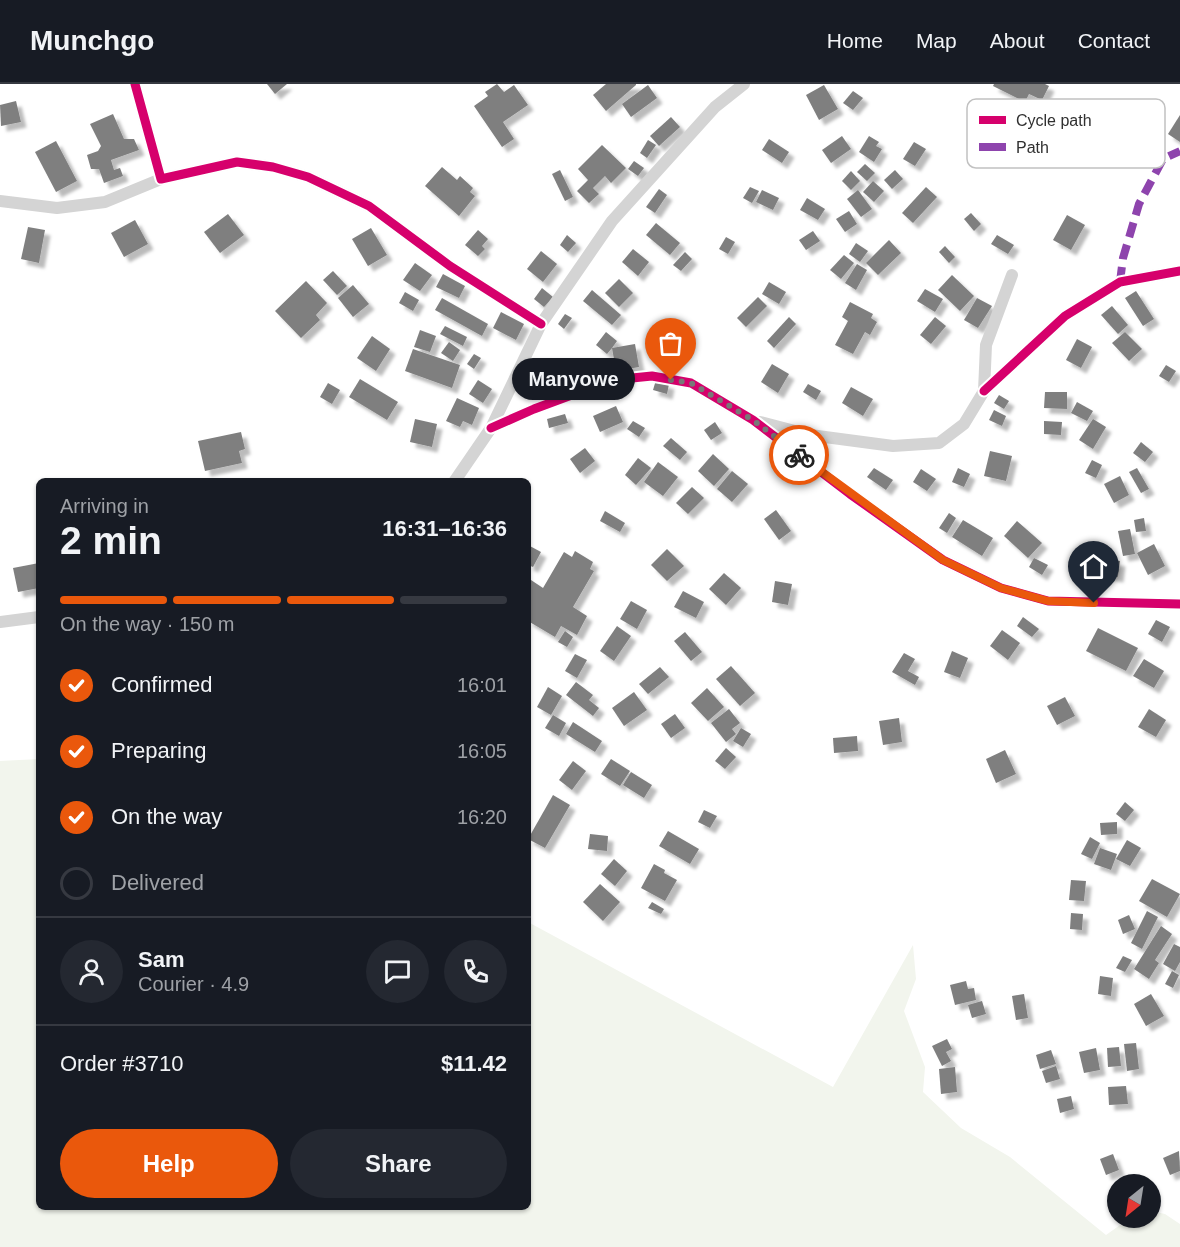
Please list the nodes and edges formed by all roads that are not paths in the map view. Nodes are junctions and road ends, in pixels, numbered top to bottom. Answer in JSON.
{"nodes":[{"id":1,"x":135,"y":84,"type":"edge"},
{"id":2,"x":744,"y":84,"type":"edge"},
{"id":3,"x":161,"y":179,"type":"junction"},
{"id":4,"x":0,"y":201,"type":"edge"},
{"id":5,"x":1180,"y":271,"type":"edge"},
{"id":6,"x":1012,"y":275,"type":"dead end"},
{"id":7,"x":541,"y":324,"type":"junction"},
{"id":8,"x":984,"y":391,"type":"junction"},
{"id":9,"x":753,"y":420,"type":"junction"},
{"id":10,"x":491,"y":428,"type":"junction"},
{"id":11,"x":457,"y":478,"type":"edge"},
{"id":12,"x":1180,"y":604,"type":"edge"},
{"id":13,"x":36,"y":617,"type":"edge"},
{"id":14,"x":0,"y":622,"type":"edge"}],
"edges":[{"from":1,"to":3,"type":"street"},
{"from":2,"to":7,"type":"street"},
{"from":3,"to":4,"type":"street"},
{"from":3,"to":7,"type":"street"},
{"from":5,"to":8,"type":"street"},
{"from":6,"to":8,"type":"street"},
{"from":7,"to":10,"type":"street"},
{"from":8,"to":9,"type":"street"},
{"from":9,"to":10,"type":"street"},
{"from":9,"to":12,"type":"street"},
{"from":10,"to":11,"type":"street"},
{"from":13,"to":14,"type":"street"}]}
